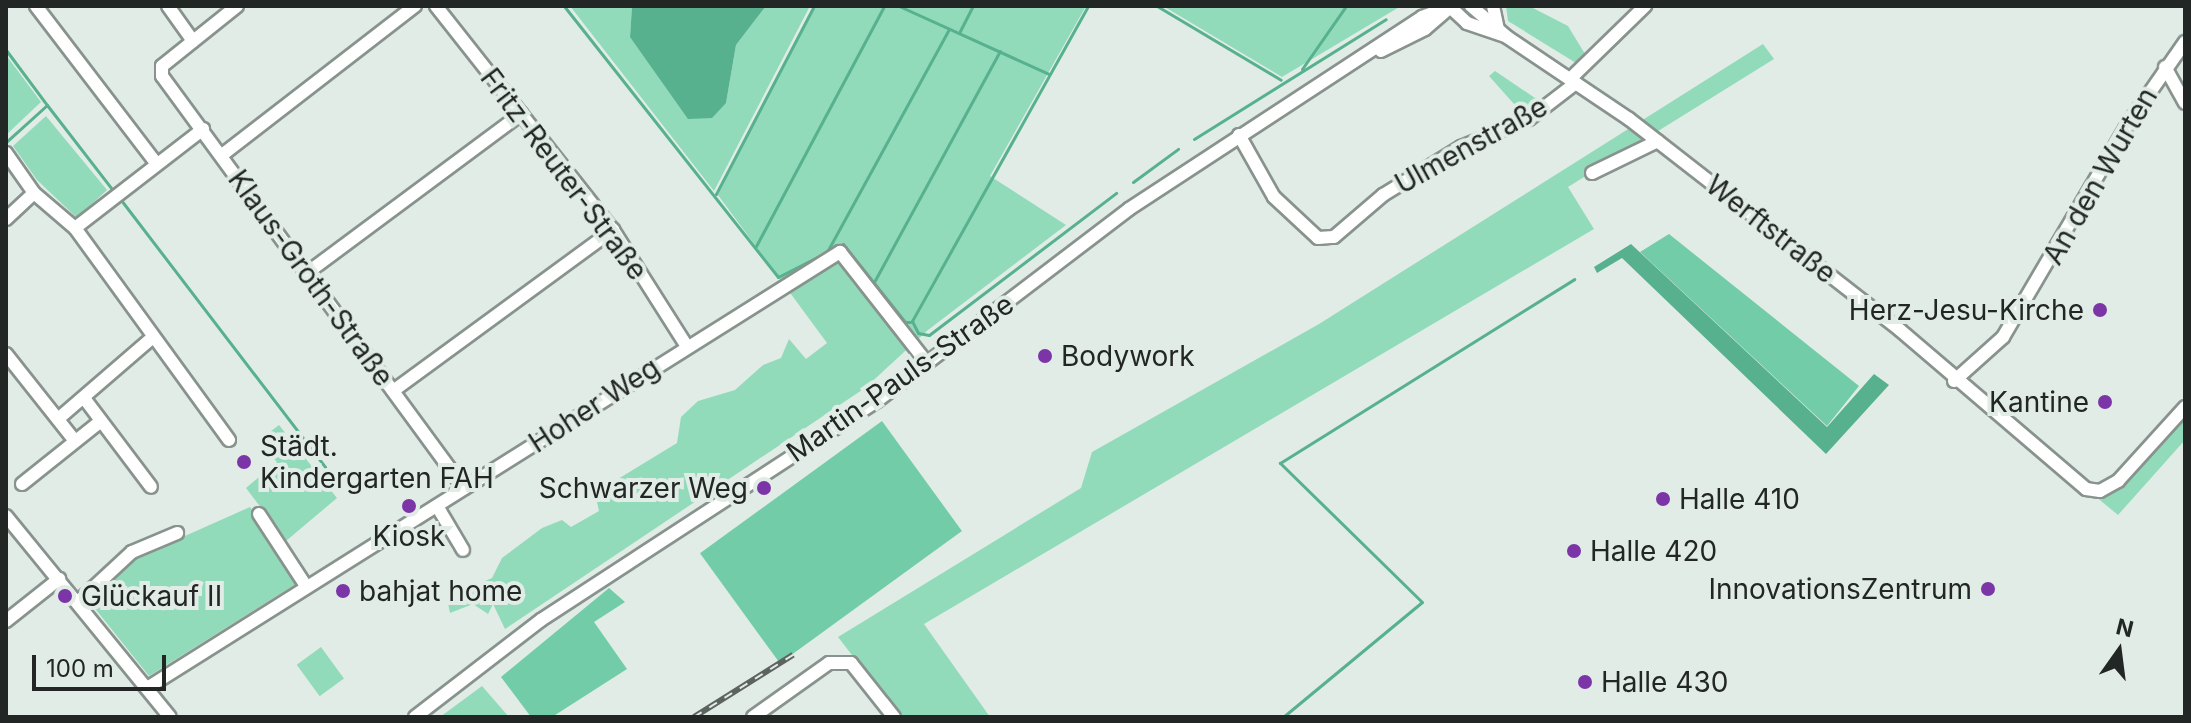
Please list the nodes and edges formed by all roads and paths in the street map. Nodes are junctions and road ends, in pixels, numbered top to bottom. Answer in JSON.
{"nodes":[{"id":1,"x":36,"y":6,"type":"edge"},
{"id":2,"x":168,"y":6,"type":"edge"},
{"id":3,"x":237,"y":6,"type":"edge"},
{"id":4,"x":415,"y":6,"type":"edge"},
{"id":5,"x":436,"y":6,"type":"edge"},
{"id":6,"x":1450,"y":6,"type":"edge"},
{"id":7,"x":1471,"y":6,"type":"edge"},
{"id":8,"x":1493,"y":6,"type":"edge"},
{"id":9,"x":1645,"y":6,"type":"edge"},
{"id":10,"x":1502,"y":34,"type":"junction"},
{"id":11,"x":193,"y":41,"type":"junction"},
{"id":12,"x":2185,"y":42,"type":"edge"},
{"id":13,"x":2165,"y":67,"type":"junction"},
{"id":14,"x":1573,"y":81,"type":"junction"},
{"id":15,"x":2185,"y":103,"type":"edge"},
{"id":16,"x":521,"y":114,"type":"junction"},
{"id":17,"x":203,"y":129,"type":"junction"},
{"id":18,"x":1239,"y":135,"type":"junction"},
{"id":19,"x":1658,"y":141,"type":"junction"},
{"id":20,"x":6,"y":153,"type":"edge"},
{"id":21,"x":222,"y":155,"type":"junction"},
{"id":22,"x":157,"y":164,"type":"junction"},
{"id":23,"x":1592,"y":173,"type":"dead end"},
{"id":24,"x":34,"y":193,"type":"junction"},
{"id":25,"x":6,"y":219,"type":"edge"},
{"id":26,"x":75,"y":228,"type":"junction"},
{"id":27,"x":613,"y":230,"type":"junction"},
{"id":28,"x":307,"y":273,"type":"junction"},
{"id":29,"x":152,"y":338,"type":"junction"},
{"id":30,"x":686,"y":345,"type":"junction"},
{"id":31,"x":8,"y":361,"type":"edge"},
{"id":32,"x":927,"y":363,"type":"junction"},
{"id":33,"x":1954,"y":381,"type":"junction"},
{"id":34,"x":393,"y":391,"type":"junction"},
{"id":35,"x":84,"y":398,"type":"junction"},
{"id":36,"x":2185,"y":407,"type":"edge"},
{"id":37,"x":58,"y":419,"type":"junction"},
{"id":38,"x":101,"y":421,"type":"junction"},
{"id":39,"x":229,"y":440,"type":"dead end"},
{"id":40,"x":75,"y":441,"type":"junction"},
{"id":41,"x":22,"y":484,"type":"dead end"},
{"id":42,"x":151,"y":487,"type":"dead end"},
{"id":43,"x":464,"y":488,"type":"junction"},
{"id":44,"x":437,"y":506,"type":"junction"},
{"id":45,"x":259,"y":514,"type":"dead end"},
{"id":46,"x":6,"y":516,"type":"edge"},
{"id":47,"x":177,"y":533,"type":"dead end"},
{"id":48,"x":463,"y":550,"type":"dead end"},
{"id":49,"x":59,"y":579,"type":"junction"},
{"id":50,"x":306,"y":586,"type":"junction"},
{"id":51,"x":78,"y":602,"type":"junction"},
{"id":52,"x":6,"y":621,"type":"edge"},
{"id":53,"x":147,"y":688,"type":"junction"},
{"id":54,"x":170,"y":717,"type":"edge"},
{"id":55,"x":415,"y":717,"type":"edge"},
{"id":56,"x":753,"y":717,"type":"edge"},
{"id":57,"x":894,"y":717,"type":"edge"}],
"edges":[{"from":1,"to":22,"type":"street"},
{"from":2,"to":11,"type":"street"},
{"from":3,"to":11,"type":"street"},
{"from":4,"to":21,"type":"street"},
{"from":5,"to":16,"type":"street","name":"Fritz-Reuter-Straße"},
{"from":6,"to":10,"type":"street","name":"Werftstraße"},
{"from":6,"to":18,"type":"street","name":"Martin-Pauls-Straße"},
{"from":7,"to":10,"type":"street","name":"Werftstraße"},
{"from":8,"to":10,"type":"street"},
{"from":9,"to":14,"type":"street","name":"Ulmenstraße"},
{"from":10,"to":14,"type":"street","name":"Werftstraße"},
{"from":11,"to":17,"type":"street","name":"Klaus-Groth-Straße"},
{"from":12,"to":13,"type":"street","name":"An den Wurten"},
{"from":13,"to":15,"type":"street"},
{"from":13,"to":33,"type":"street","name":"An den Wurten"},
{"from":14,"to":18,"type":"street","name":"Ulmenstraße"},
{"from":14,"to":19,"type":"street","name":"Werftstraße"},
{"from":16,"to":27,"type":"street","name":"Fritz-Reuter-Straße"},
{"from":16,"to":28,"type":"street"},
{"from":17,"to":21,"type":"street","name":"Klaus-Groth-Straße"},
{"from":17,"to":22,"type":"street"},
{"from":18,"to":32,"type":"street","name":"Martin-Pauls-Straße"},
{"from":19,"to":23,"type":"street"},
{"from":19,"to":33,"type":"street","name":"Werftstraße"},
{"from":20,"to":24,"type":"street"},
{"from":21,"to":28,"type":"street","name":"Klaus-Groth-Straße"},
{"from":22,"to":26,"type":"street"},
{"from":24,"to":25,"type":"street"},
{"from":24,"to":26,"type":"street"},
{"from":26,"to":29,"type":"street"},
{"from":27,"to":30,"type":"street","name":"Fritz-Reuter-Straße"},
{"from":27,"to":34,"type":"street"},
{"from":28,"to":34,"type":"street","name":"Klaus-Groth-Straße"},
{"from":29,"to":35,"type":"street"},
{"from":29,"to":39,"type":"street"},
{"from":30,"to":32,"type":"street","name":"Hoher Weg"},
{"from":30,"to":43,"type":"street","name":"Hoher Weg"},
{"from":31,"to":37,"type":"street"},
{"from":32,"to":55,"type":"street","name":"Martin-Pauls-Straße"},
{"from":33,"to":36,"type":"street","name":"Werftstraße"},
{"from":34,"to":43,"type":"street","name":"Klaus-Groth-Straße"},
{"from":35,"to":37,"type":"street"},
{"from":35,"to":38,"type":"street"},
{"from":37,"to":40,"type":"street"},
{"from":38,"to":40,"type":"street"},
{"from":38,"to":42,"type":"street"},
{"from":40,"to":41,"type":"street"},
{"from":43,"to":44,"type":"street","name":"Hoher Weg"},
{"from":44,"to":48,"type":"street"},
{"from":44,"to":50,"type":"street","name":"Hoher Weg"},
{"from":45,"to":50,"type":"street"},
{"from":46,"to":49,"type":"street"},
{"from":47,"to":51,"type":"street"},
{"from":49,"to":51,"type":"street"},
{"from":49,"to":52,"type":"street"},
{"from":50,"to":53,"type":"street","name":"Hoher Weg"},
{"from":51,"to":53,"type":"street"},
{"from":53,"to":54,"type":"street"},
{"from":56,"to":57,"type":"street"}]}
